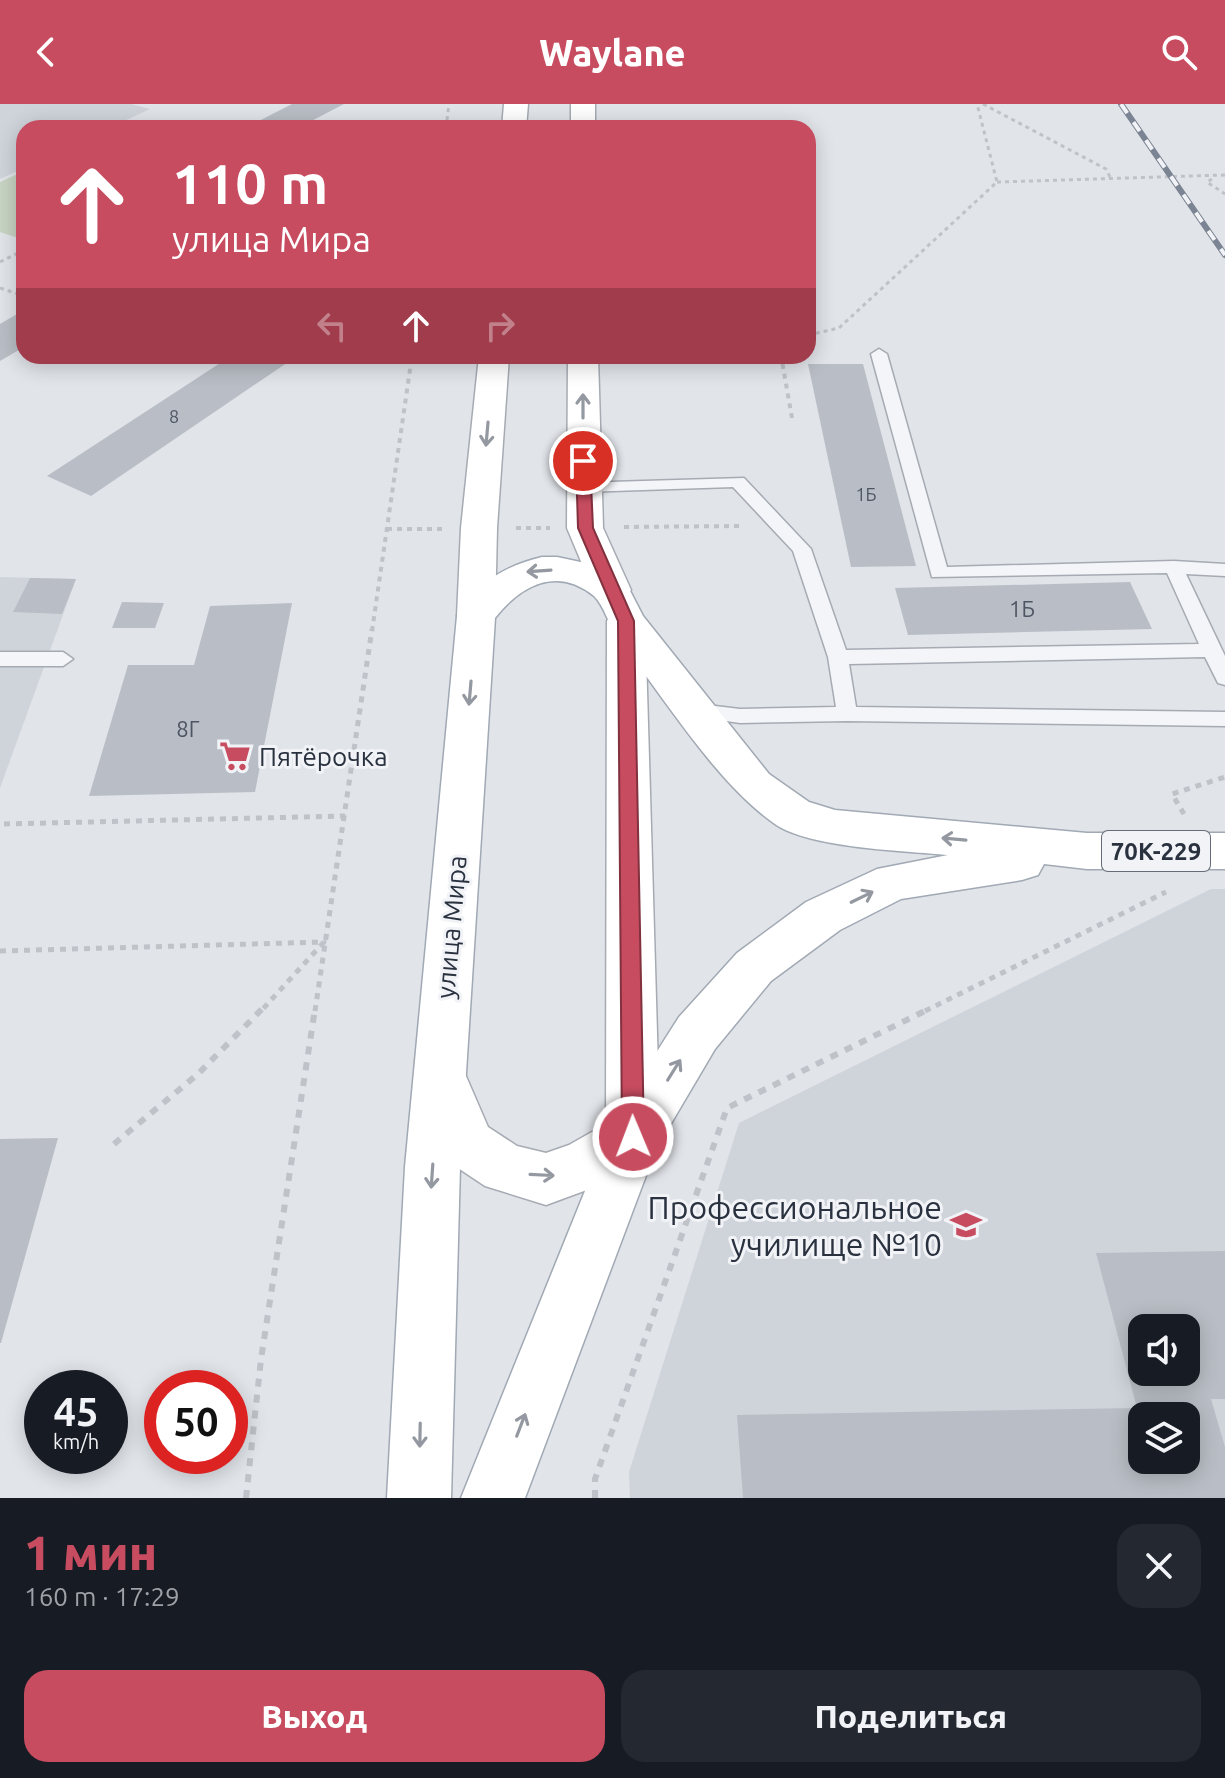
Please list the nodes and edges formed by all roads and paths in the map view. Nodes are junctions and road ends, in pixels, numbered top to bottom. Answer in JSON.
{"nodes":[{"id":1,"x":977,"y":104,"type":"edge"},
{"id":2,"x":983,"y":104,"type":"edge"},
{"id":3,"x":1225,"y":175,"type":"edge"},
{"id":4,"x":1216,"y":177,"type":"junction"},
{"id":5,"x":1111,"y":179,"type":"junction"},
{"id":6,"x":997,"y":182,"type":"junction"},
{"id":7,"x":1225,"y":194,"type":"edge"},
{"id":8,"x":816,"y":333,"type":"edge"},
{"id":9,"x":879,"y":354,"type":"dead end"},
{"id":10,"x":411,"y":364,"type":"edge"},
{"id":11,"x":493,"y":364,"type":"edge"},
{"id":12,"x":583,"y":364,"type":"edge"},
{"id":13,"x":783,"y":364,"type":"edge"},
{"id":14,"x":792,"y":418,"type":"dead end"},
{"id":15,"x":583,"y":487,"type":"junction"},
{"id":16,"x":1174,"y":567,"type":"junction"},
{"id":17,"x":1225,"y":570,"type":"edge"},
{"id":18,"x":619,"y":605,"type":"junction"},
{"id":19,"x":476,"y":616,"type":"junction"},
{"id":20,"x":1212,"y":650,"type":"junction"},
{"id":21,"x":838,"y":657,"type":"junction"},
{"id":22,"x":0,"y":659,"type":"edge"},
{"id":23,"x":63,"y":659,"type":"dead end"},
{"id":24,"x":1225,"y":678,"type":"edge"},
{"id":25,"x":699,"y":711,"type":"junction"},
{"id":26,"x":847,"y":714,"type":"junction"},
{"id":27,"x":1225,"y":719,"type":"edge"},
{"id":28,"x":1225,"y":777,"type":"edge"},
{"id":29,"x":345,"y":816,"type":"junction"},
{"id":30,"x":4,"y":824,"type":"dead end"},
{"id":31,"x":1087,"y":851,"type":"junction"},
{"id":32,"x":1216,"y":851,"type":"edge"},
{"id":33,"x":324,"y":942,"type":"junction"},
{"id":34,"x":0,"y":951,"type":"edge"},
{"id":35,"x":439,"y":1070,"type":"junction"},
{"id":36,"x":633,"y":1137,"type":"junction"},
{"id":37,"x":114,"y":1144,"type":"dead end"},
{"id":38,"x":246,"y":1498,"type":"edge"},
{"id":39,"x":419,"y":1498,"type":"edge"},
{"id":40,"x":493,"y":1498,"type":"edge"},
{"id":41,"x":595,"y":1498,"type":"edge"}],
"edges":[{"from":1,"to":6,"type":"path"},
{"from":2,"to":5,"type":"path"},
{"from":3,"to":4,"type":"path"},
{"from":4,"to":5,"type":"path"},
{"from":4,"to":7,"type":"path"},
{"from":5,"to":6,"type":"path"},
{"from":6,"to":8,"type":"path"},
{"from":9,"to":16,"type":"lane"},
{"from":10,"to":29,"type":"path"},
{"from":11,"to":19,"type":"main road","name":"улица Мира","one_way":true},
{"from":15,"to":12,"type":"main road","one_way":true},
{"from":13,"to":14,"type":"path"},
{"from":15,"to":18,"type":"main road"},
{"from":15,"to":21,"type":"lane"},
{"from":16,"to":17,"type":"lane"},
{"from":16,"to":20,"type":"lane"},
{"from":18,"to":19,"type":"main road","one_way":true},
{"from":18,"to":25,"type":"main road"},
{"from":18,"to":36,"type":"main road"},
{"from":19,"to":35,"type":"main road","name":"улица Мира","one_way":true},
{"from":20,"to":21,"type":"lane"},
{"from":20,"to":24,"type":"lane"},
{"from":21,"to":26,"type":"lane"},
{"from":22,"to":23,"type":"lane"},
{"from":25,"to":26,"type":"lane"},
{"from":31,"to":25,"type":"main road","one_way":true},
{"from":26,"to":27,"type":"lane"},
{"from":28,"to":32,"type":"path"},
{"from":29,"to":30,"type":"path"},
{"from":29,"to":33,"type":"path"},
{"from":31,"to":32,"type":"main road","number":"70К-229"},
{"from":36,"to":31,"type":"main road","one_way":true},
{"from":32,"to":41,"type":"path"},
{"from":33,"to":34,"type":"path"},
{"from":33,"to":37,"type":"path"},
{"from":33,"to":38,"type":"path"},
{"from":35,"to":36,"type":"main road","one_way":true},
{"from":35,"to":39,"type":"main road","name":"улица Мира","one_way":true},
{"from":40,"to":36,"type":"main road","one_way":true}]}
